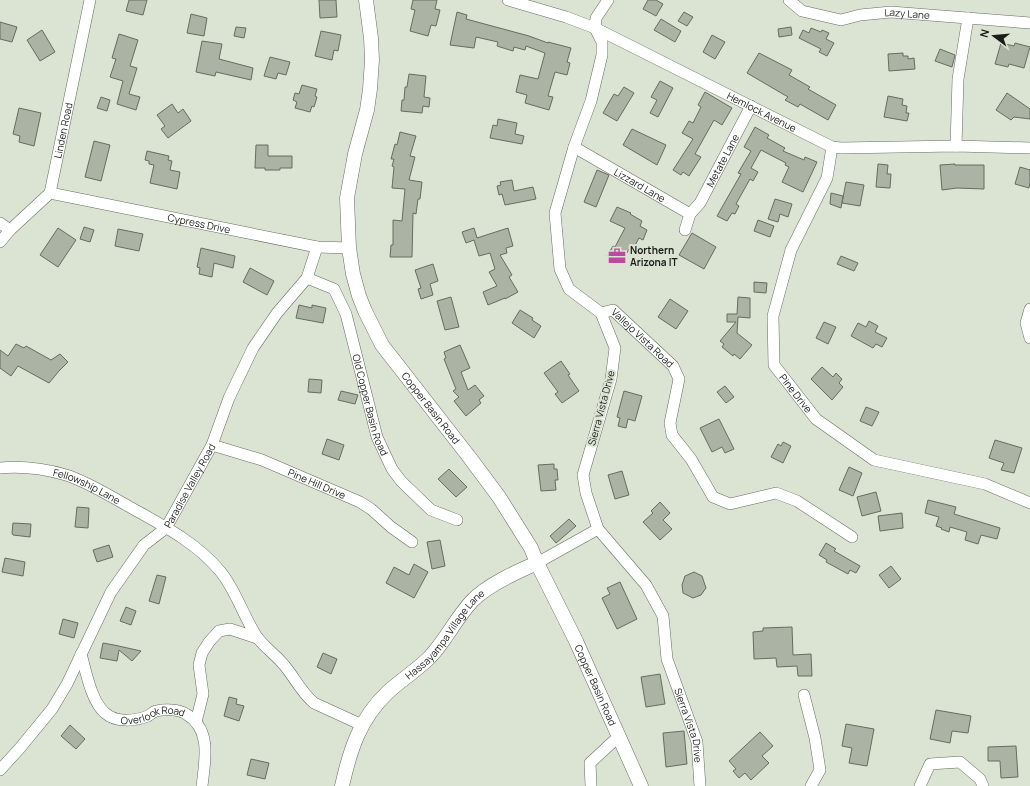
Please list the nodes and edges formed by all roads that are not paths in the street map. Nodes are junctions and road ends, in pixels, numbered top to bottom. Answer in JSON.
{"nodes":[{"id":1,"x":90,"y":0,"type":"edge"},
{"id":2,"x":366,"y":0,"type":"edge"},
{"id":3,"x":508,"y":0,"type":"edge"},
{"id":4,"x":608,"y":0,"type":"edge"},
{"id":5,"x":790,"y":0,"type":"edge"},
{"id":6,"x":968,"y":18,"type":"junction"},
{"id":7,"x":1030,"y":23,"type":"edge"},
{"id":8,"x":595,"y":28,"type":"junction"},
{"id":9,"x":751,"y":106,"type":"junction"},
{"id":10,"x":956,"y":146,"type":"junction"},
{"id":11,"x":574,"y":147,"type":"junction"},
{"id":12,"x":832,"y":147,"type":"junction"},
{"id":13,"x":1030,"y":148,"type":"edge"},
{"id":14,"x":50,"y":193,"type":"junction"},
{"id":15,"x":690,"y":214,"type":"junction"},
{"id":16,"x":0,"y":223,"type":"edge"},
{"id":17,"x":10,"y":230,"type":"junction"},
{"id":18,"x":685,"y":230,"type":"dead end"},
{"id":19,"x":0,"y":242,"type":"edge"},
{"id":20,"x":317,"y":247,"type":"junction"},
{"id":21,"x":349,"y":248,"type":"junction"},
{"id":22,"x":307,"y":278,"type":"junction"},
{"id":23,"x":1030,"y":309,"type":"edge"},
{"id":24,"x":601,"y":313,"type":"junction"},
{"id":25,"x":1030,"y":338,"type":"edge"},
{"id":26,"x":212,"y":445,"type":"junction"},
{"id":27,"x":0,"y":468,"type":"edge"},
{"id":28,"x":1030,"y":503,"type":"edge"},
{"id":29,"x":457,"y":520,"type":"dead end"},
{"id":30,"x":166,"y":528,"type":"junction"},
{"id":31,"x":598,"y":530,"type":"junction"},
{"id":32,"x":852,"y":537,"type":"dead end"},
{"id":33,"x":412,"y":542,"type":"dead end"},
{"id":34,"x":537,"y":563,"type":"junction"},
{"id":35,"x":257,"y":638,"type":"junction"},
{"id":36,"x":82,"y":654,"type":"junction"},
{"id":37,"x":804,"y":695,"type":"dead end"},
{"id":38,"x":196,"y":722,"type":"junction"},
{"id":39,"x":362,"y":725,"type":"junction"},
{"id":40,"x":618,"y":737,"type":"junction"},
{"id":41,"x":0,"y":770,"type":"edge"},
{"id":42,"x":202,"y":786,"type":"edge"},
{"id":43,"x":342,"y":786,"type":"edge"},
{"id":44,"x":591,"y":786,"type":"edge"},
{"id":45,"x":640,"y":786,"type":"edge"},
{"id":46,"x":700,"y":786,"type":"edge"},
{"id":47,"x":811,"y":786,"type":"edge"},
{"id":48,"x":920,"y":786,"type":"edge"},
{"id":49,"x":982,"y":786,"type":"edge"}],
"edges":[{"from":1,"to":14,"type":"street","name":"Linden Road"},
{"from":2,"to":21,"type":"street","name":"Copper Basin Road"},
{"from":3,"to":8,"type":"street","name":"Hemlock Avenue"},
{"from":4,"to":8,"type":"street"},
{"from":5,"to":6,"type":"street","name":"Lazy Lane"},
{"from":6,"to":7,"type":"street","name":"Lazy Lane"},
{"from":6,"to":10,"type":"street"},
{"from":8,"to":9,"type":"street","name":"Hemlock Avenue"},
{"from":8,"to":11,"type":"street"},
{"from":9,"to":12,"type":"street","name":"Hemlock Avenue"},
{"from":9,"to":15,"type":"street","name":"Metate Lane"},
{"from":10,"to":12,"type":"street","name":"Hemlock Avenue"},
{"from":10,"to":13,"type":"street","name":"Hemlock Avenue"},
{"from":11,"to":15,"type":"street","name":"Lizzard Lane"},
{"from":11,"to":24,"type":"street"},
{"from":12,"to":28,"type":"street","name":"Pine Drive"},
{"from":14,"to":17,"type":"street"},
{"from":14,"to":20,"type":"street","name":"Cypress Drive"},
{"from":15,"to":18,"type":"street"},
{"from":16,"to":17,"type":"street"},
{"from":17,"to":19,"type":"street"},
{"from":20,"to":21,"type":"street","name":"Cypress Drive"},
{"from":20,"to":22,"type":"street","name":"Paradise Valley Road"},
{"from":21,"to":34,"type":"street","name":"Copper Basin Road"},
{"from":22,"to":26,"type":"street","name":"Paradise Valley Road"},
{"from":22,"to":29,"type":"street","name":"Old Copper Basin Road"},
{"from":23,"to":25,"type":"street"},
{"from":24,"to":31,"type":"street","name":"Sierra Vista Drive"},
{"from":24,"to":32,"type":"street","name":"Vallejo Vista Road"},
{"from":26,"to":30,"type":"street","name":"Paradise Valley Road"},
{"from":26,"to":33,"type":"street","name":"Pine Hill Drive"},
{"from":27,"to":30,"type":"street","name":"Fellowship Lane"},
{"from":30,"to":35,"type":"street","name":"Fellowship Lane"},
{"from":30,"to":36,"type":"street","name":"Paradise Valley Road"},
{"from":31,"to":34,"type":"street","name":"Hassayampa Village Lane"},
{"from":31,"to":46,"type":"street","name":"Sierra Vista Drive"},
{"from":34,"to":39,"type":"street","name":"Hassayampa Village Lane"},
{"from":34,"to":40,"type":"street","name":"Copper Basin Road"},
{"from":35,"to":38,"type":"street"},
{"from":35,"to":39,"type":"street"},
{"from":36,"to":38,"type":"street","name":"Overlook Road"},
{"from":36,"to":41,"type":"street","name":"Paradise Valley Road"},
{"from":37,"to":47,"type":"street"},
{"from":38,"to":42,"type":"street","name":"Overlook Road"},
{"from":39,"to":43,"type":"street","name":"Hassayampa Village Lane"},
{"from":40,"to":44,"type":"street"},
{"from":40,"to":45,"type":"street","name":"Copper Basin Road"},
{"from":48,"to":49,"type":"street"}]}
